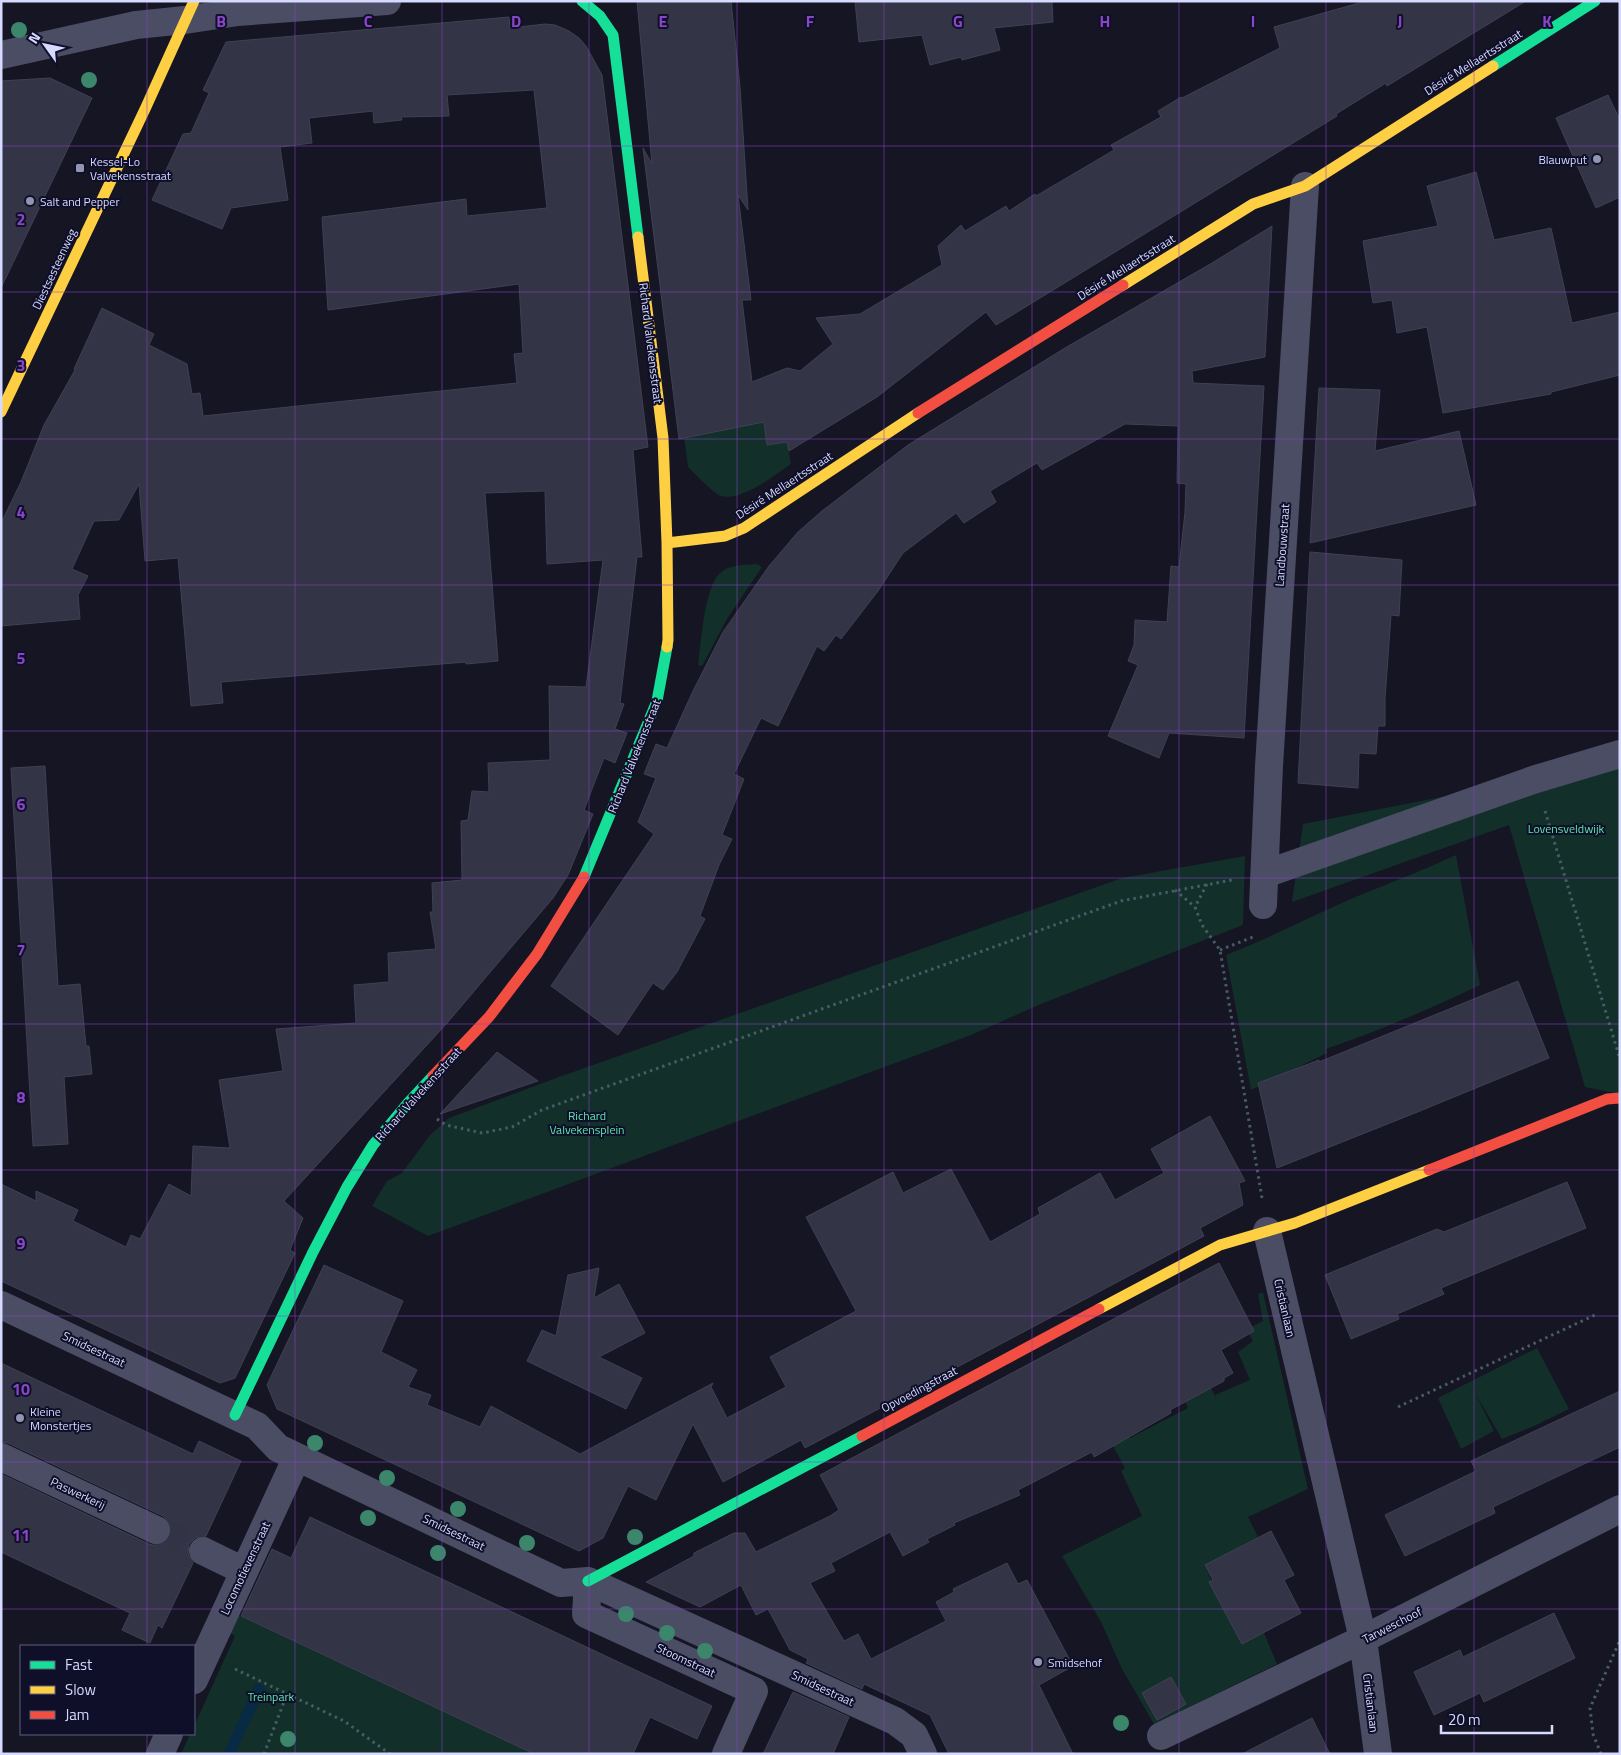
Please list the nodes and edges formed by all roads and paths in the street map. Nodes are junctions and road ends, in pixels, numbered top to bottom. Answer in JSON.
{"nodes":[{"id":1,"x":387,"y":1,"type":"edge"},
{"id":2,"x":582,"y":1,"type":"edge"},
{"id":3,"x":1595,"y":1,"type":"edge"},
{"id":4,"x":190,"y":11,"type":"edge"},
{"id":5,"x":1,"y":55,"type":"edge"},
{"id":6,"x":1304,"y":186,"type":"junction"},
{"id":7,"x":1,"y":412,"type":"edge"},
{"id":8,"x":668,"y":543,"type":"junction"},
{"id":9,"x":1620,"y":754,"type":"edge"},
{"id":10,"x":1536,"y":779,"type":"junction"},
{"id":11,"x":1265,"y":874,"type":"junction"},
{"id":12,"x":1207,"y":884,"type":"junction"},
{"id":13,"x":1175,"y":890,"type":"junction"},
{"id":14,"x":1263,"y":905,"type":"dead end"},
{"id":15,"x":1195,"y":907,"type":"junction"},
{"id":16,"x":1620,"y":1059,"type":"edge"},
{"id":17,"x":1620,"y":1098,"type":"edge"},
{"id":18,"x":408,"y":1103,"type":"junction"},
{"id":19,"x":1267,"y":1231,"type":"junction"},
{"id":20,"x":1,"y":1305,"type":"edge"},
{"id":21,"x":1595,"y":1314,"type":"dead end"},
{"id":22,"x":1398,"y":1407,"type":"dead end"},
{"id":23,"x":235,"y":1415,"type":"junction"},
{"id":24,"x":1,"y":1457,"type":"edge"},
{"id":25,"x":297,"y":1457,"type":"junction"},
{"id":26,"x":1620,"y":1509,"type":"edge"},
{"id":27,"x":156,"y":1530,"type":"tunnel mouth"},
{"id":28,"x":203,"y":1551,"type":"tunnel mouth"},
{"id":29,"x":244,"y":1570,"type":"junction"},
{"id":30,"x":588,"y":1581,"type":"junction"},
{"id":31,"x":1363,"y":1639,"type":"junction"},
{"id":32,"x":1620,"y":1640,"type":"edge"},
{"id":33,"x":205,"y":1655,"type":"junction"},
{"id":34,"x":195,"y":1678,"type":"edge"},
{"id":35,"x":287,"y":1694,"type":"junction"},
{"id":36,"x":169,"y":1735,"type":"edge"},
{"id":37,"x":1162,"y":1736,"type":"dead end"},
{"id":38,"x":919,"y":1744,"type":"edge"},
{"id":39,"x":160,"y":1754,"type":"edge"},
{"id":40,"x":264,"y":1754,"type":"edge"},
{"id":41,"x":390,"y":1754,"type":"edge"},
{"id":42,"x":726,"y":1754,"type":"edge"},
{"id":43,"x":1378,"y":1754,"type":"edge"},
{"id":44,"x":1600,"y":1754,"type":"edge"}],
"edges":[{"from":1,"to":4,"type":"street"},
{"from":2,"to":8,"type":"street","name":"Richard Valvekensstraat"},
{"from":3,"to":6,"type":"street","name":"Désiré Mellaertsstraat"},
{"from":4,"to":5,"type":"street"},
{"from":4,"to":7,"type":"street","name":"Diestsesteenweg"},
{"from":6,"to":8,"type":"street","name":"Désiré Mellaertsstraat"},
{"from":6,"to":11,"type":"street","name":"Landbouwstraat"},
{"from":8,"to":18,"type":"street","name":"Richard Valvekensstraat"},
{"from":9,"to":10,"type":"street"},
{"from":10,"to":11,"type":"street"},
{"from":10,"to":16,"type":"path"},
{"from":11,"to":12,"type":"path"},
{"from":11,"to":14,"type":"street","name":"Landbouwstraat"},
{"from":12,"to":13,"type":"path"},
{"from":12,"to":15,"type":"path"},
{"from":13,"to":15,"type":"path"},
{"from":13,"to":18,"type":"path"},
{"from":15,"to":19,"type":"path"},
{"from":17,"to":19,"type":"street"},
{"from":18,"to":23,"type":"street","name":"Richard Valvekensstraat"},
{"from":19,"to":30,"type":"street","name":"Opvoedingstraat"},
{"from":19,"to":31,"type":"street","name":"Cristianlaan"},
{"from":20,"to":23,"type":"street","name":"Smidsestraat"},
{"from":21,"to":22,"type":"path"},
{"from":23,"to":25,"type":"street","name":"Smidsestraat"},
{"from":24,"to":27,"type":"street","name":"Paswerkerij"},
{"from":25,"to":29,"type":"street","name":"Locomotievenstraat"},
{"from":25,"to":30,"type":"street","name":"Smidsestraat"},
{"from":26,"to":31,"type":"street","name":"Tarweschoof"},
{"from":28,"to":29,"type":"street"},
{"from":29,"to":33,"type":"street","name":"Locomotievenstraat"},
{"from":30,"to":38,"type":"street","name":"Smidsestraat"},
{"from":30,"to":42,"type":"street","name":"Stoomstraat"},
{"from":31,"to":37,"type":"street","name":"Tarweschoof"},
{"from":31,"to":43,"type":"street","name":"Cristianlaan"},
{"from":32,"to":44,"type":"path"},
{"from":33,"to":34,"type":"street","name":"Locomotievenstraat"},
{"from":33,"to":35,"type":"path"},
{"from":35,"to":40,"type":"path"},
{"from":35,"to":41,"type":"path"},
{"from":36,"to":39,"type":"street"}]}
